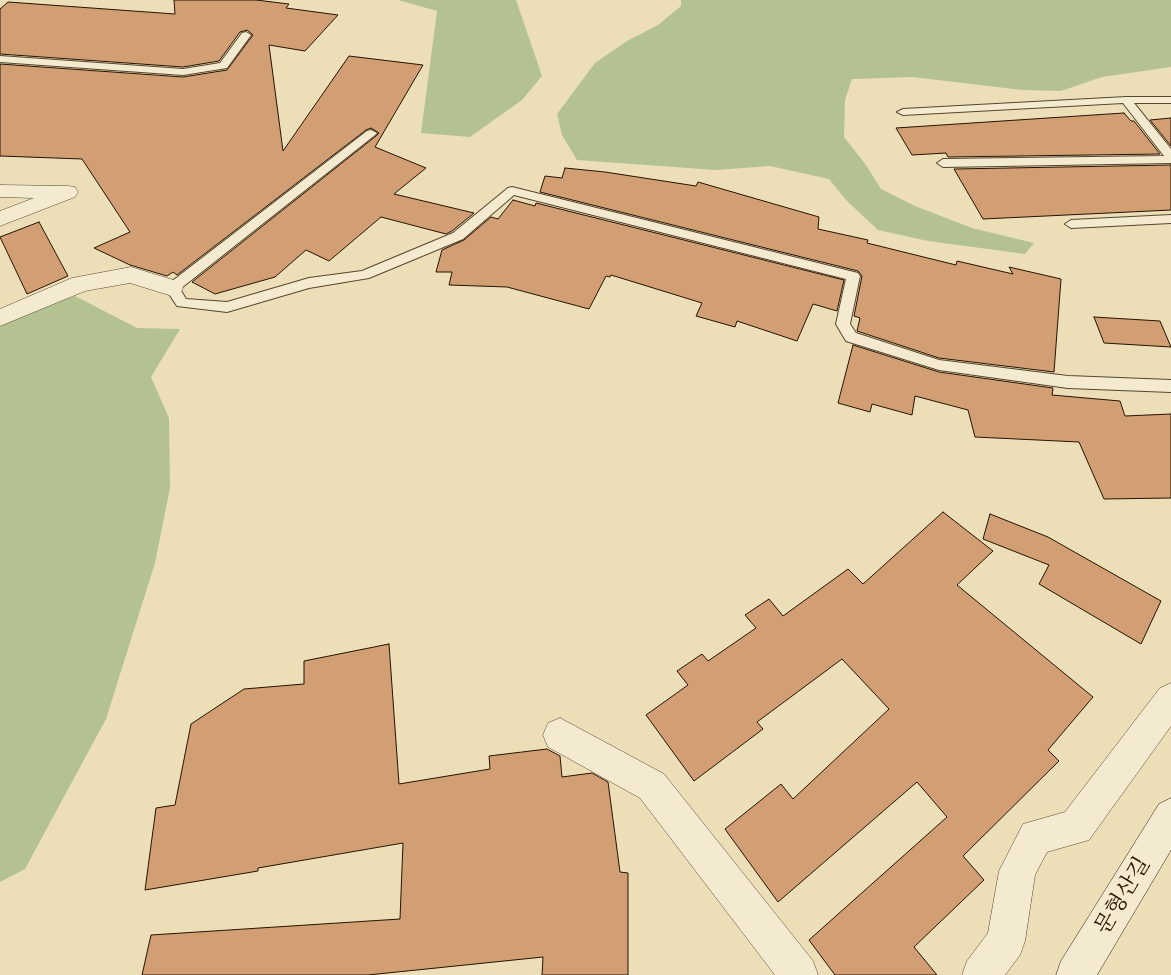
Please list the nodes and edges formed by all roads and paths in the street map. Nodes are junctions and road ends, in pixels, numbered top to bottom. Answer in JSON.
{"nodes":[{"id":1,"x":246,"y":35,"type":"dead end"},
{"id":2,"x":0,"y":60,"type":"edge"},
{"id":3,"x":1126,"y":100,"type":"junction"},
{"id":4,"x":1171,"y":100,"type":"edge"},
{"id":5,"x":903,"y":112,"type":"dead end"},
{"id":6,"x":371,"y":133,"type":"dead end"},
{"id":7,"x":1171,"y":158,"type":"edge"},
{"id":8,"x":943,"y":163,"type":"dead end"},
{"id":9,"x":0,"y":191,"type":"edge"},
{"id":10,"x":0,"y":219,"type":"edge"},
{"id":11,"x":1171,"y":219,"type":"edge"},
{"id":12,"x":1071,"y":224,"type":"dead end"},
{"id":13,"x":172,"y":288,"type":"junction"},
{"id":14,"x":0,"y":318,"type":"edge"},
{"id":15,"x":1171,"y":386,"type":"edge"},
{"id":16,"x":1171,"y":699,"type":"edge"},
{"id":17,"x":560,"y":735,"type":"dead end"},
{"id":18,"x":1171,"y":816,"type":"edge"},
{"id":19,"x":799,"y":975,"type":"edge"},
{"id":20,"x":981,"y":975,"type":"edge"},
{"id":21,"x":1076,"y":975,"type":"edge"}],
"edges":[{"from":1,"to":2,"type":"lane"},
{"from":3,"to":4,"type":"lane"},
{"from":3,"to":5,"type":"lane"},
{"from":3,"to":7,"type":"lane"},
{"from":6,"to":13,"type":"lane"},
{"from":7,"to":8,"type":"lane"},
{"from":9,"to":10,"type":"street"},
{"from":11,"to":12,"type":"lane"},
{"from":13,"to":14,"type":"street"},
{"from":13,"to":15,"type":"lane"},
{"from":16,"to":20,"type":"street"},
{"from":17,"to":19,"type":"street"},
{"from":18,"to":21,"type":"street","name":"문형산길"}]}
